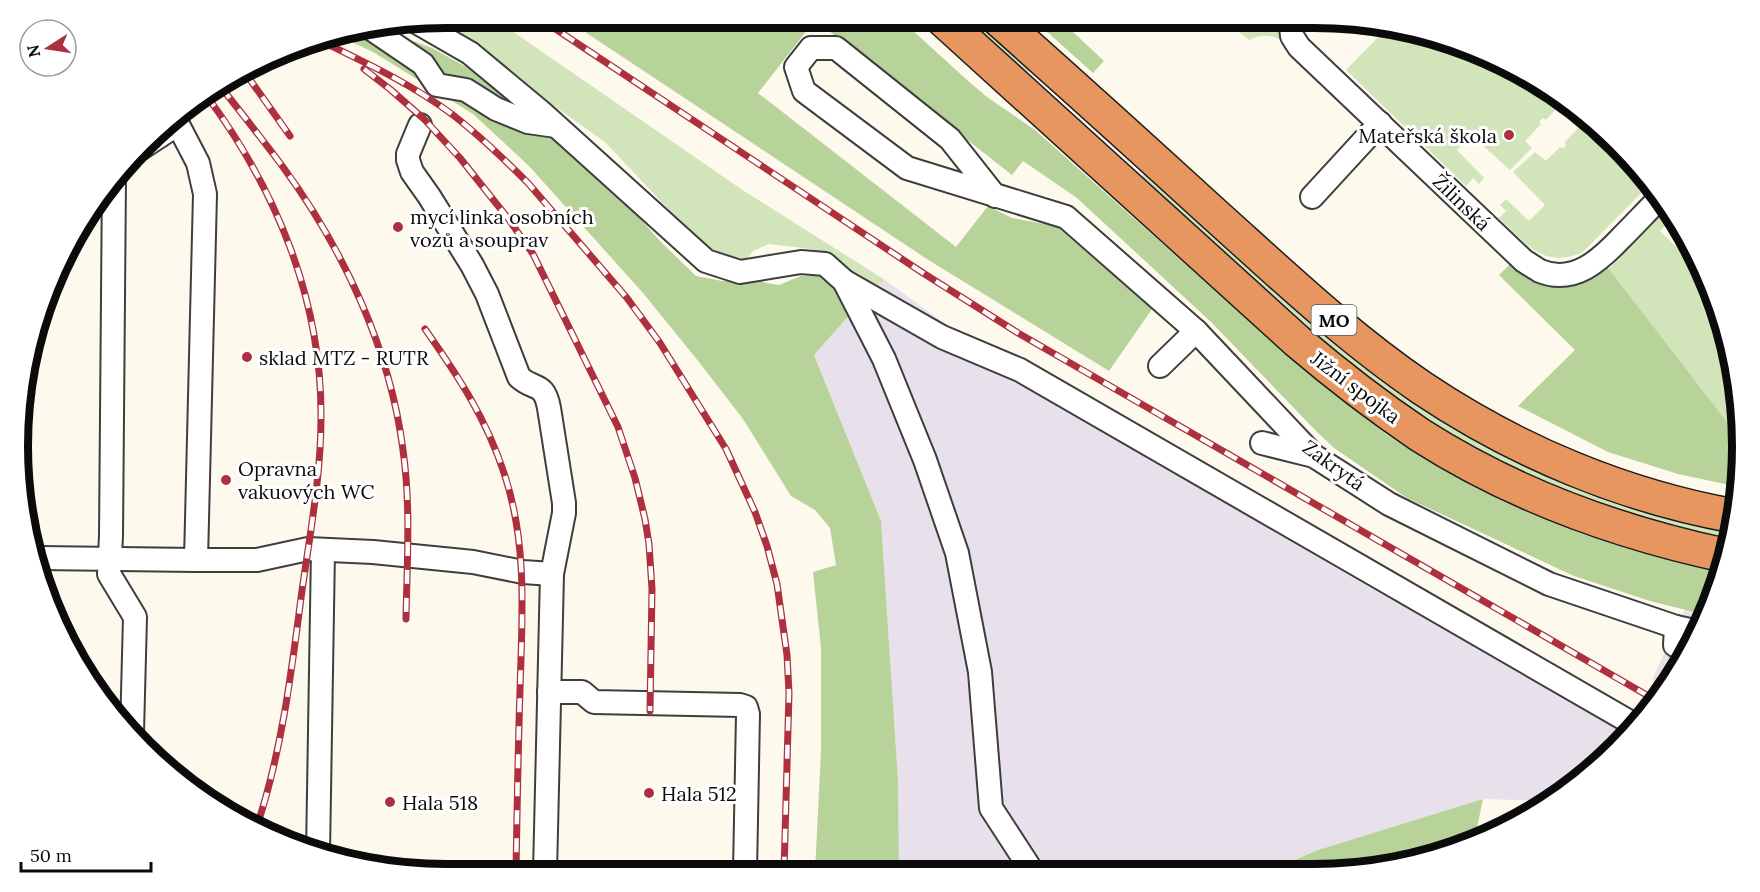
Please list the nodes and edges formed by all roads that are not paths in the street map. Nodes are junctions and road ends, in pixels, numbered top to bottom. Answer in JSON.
{"nodes":[{"id":1,"x":951,"y":28,"type":"edge"},
{"id":2,"x":1008,"y":28,"type":"edge"},
{"id":3,"x":1291,"y":28,"type":"edge"},
{"id":4,"x":428,"y":29,"type":"edge"},
{"id":5,"x":379,"y":34,"type":"edge"},
{"id":6,"x":1380,"y":123,"type":"junction"},
{"id":7,"x":420,"y":125,"type":"dead end"},
{"id":8,"x":179,"y":126,"type":"edge"},
{"id":9,"x":556,"y":126,"type":"junction"},
{"id":10,"x":114,"y":194,"type":"edge"},
{"id":11,"x":995,"y":196,"type":"junction"},
{"id":12,"x":1312,"y":197,"type":"dead end"},
{"id":13,"x":1654,"y":204,"type":"edge"},
{"id":14,"x":844,"y":280,"type":"junction"},
{"id":15,"x":1196,"y":331,"type":"junction"},
{"id":16,"x":1160,"y":366,"type":"dead end"},
{"id":17,"x":1262,"y":443,"type":"dead end"},
{"id":18,"x":1314,"y":456,"type":"junction"},
{"id":19,"x":1725,"y":514,"type":"edge"},
{"id":20,"x":323,"y":550,"type":"junction"},
{"id":21,"x":1717,"y":554,"type":"edge"},
{"id":22,"x":44,"y":558,"type":"edge"},
{"id":23,"x":110,"y":559,"type":"junction"},
{"id":24,"x":196,"y":560,"type":"junction"},
{"id":25,"x":552,"y":574,"type":"junction"},
{"id":26,"x":1676,"y":627,"type":"junction"},
{"id":27,"x":1689,"y":630,"type":"edge"},
{"id":28,"x":1680,"y":648,"type":"edge"},
{"id":29,"x":549,"y":692,"type":"junction"},
{"id":30,"x":132,"y":721,"type":"edge"},
{"id":31,"x":1628,"y":721,"type":"edge"},
{"id":32,"x":318,"y":843,"type":"edge"},
{"id":33,"x":545,"y":864,"type":"edge"},
{"id":34,"x":745,"y":864,"type":"edge"},
{"id":35,"x":1028,"y":864,"type":"edge"}],
"edges":[{"from":1,"to":21,"type":"highway","name":"Jižní spojka","number":"MO"},
{"from":2,"to":19,"type":"highway","name":"Jižní spojka","number":"MO"},
{"from":3,"to":6,"type":"street","name":"Žilinská"},
{"from":4,"to":9,"type":"street"},
{"from":5,"to":9,"type":"street"},
{"from":6,"to":12,"type":"street"},
{"from":6,"to":13,"type":"street","name":"Žilinská"},
{"from":7,"to":25,"type":"street"},
{"from":8,"to":24,"type":"street"},
{"from":9,"to":14,"type":"street"},
{"from":10,"to":23,"type":"street"},
{"from":11,"to":11,"type":"street","name":"Zakrytá"},
{"from":11,"to":15,"type":"street","name":"Zakrytá"},
{"from":14,"to":31,"type":"street"},
{"from":14,"to":35,"type":"street"},
{"from":15,"to":16,"type":"street"},
{"from":15,"to":18,"type":"street","name":"Zakrytá"},
{"from":17,"to":18,"type":"street"},
{"from":18,"to":26,"type":"street","name":"Zakrytá"},
{"from":20,"to":24,"type":"street"},
{"from":20,"to":25,"type":"street"},
{"from":20,"to":32,"type":"street"},
{"from":22,"to":23,"type":"street"},
{"from":23,"to":24,"type":"street"},
{"from":23,"to":30,"type":"street"},
{"from":25,"to":29,"type":"street"},
{"from":26,"to":27,"type":"street","name":"Zakrytá"},
{"from":26,"to":28,"type":"street"},
{"from":29,"to":33,"type":"street"},
{"from":29,"to":34,"type":"street"}]}
